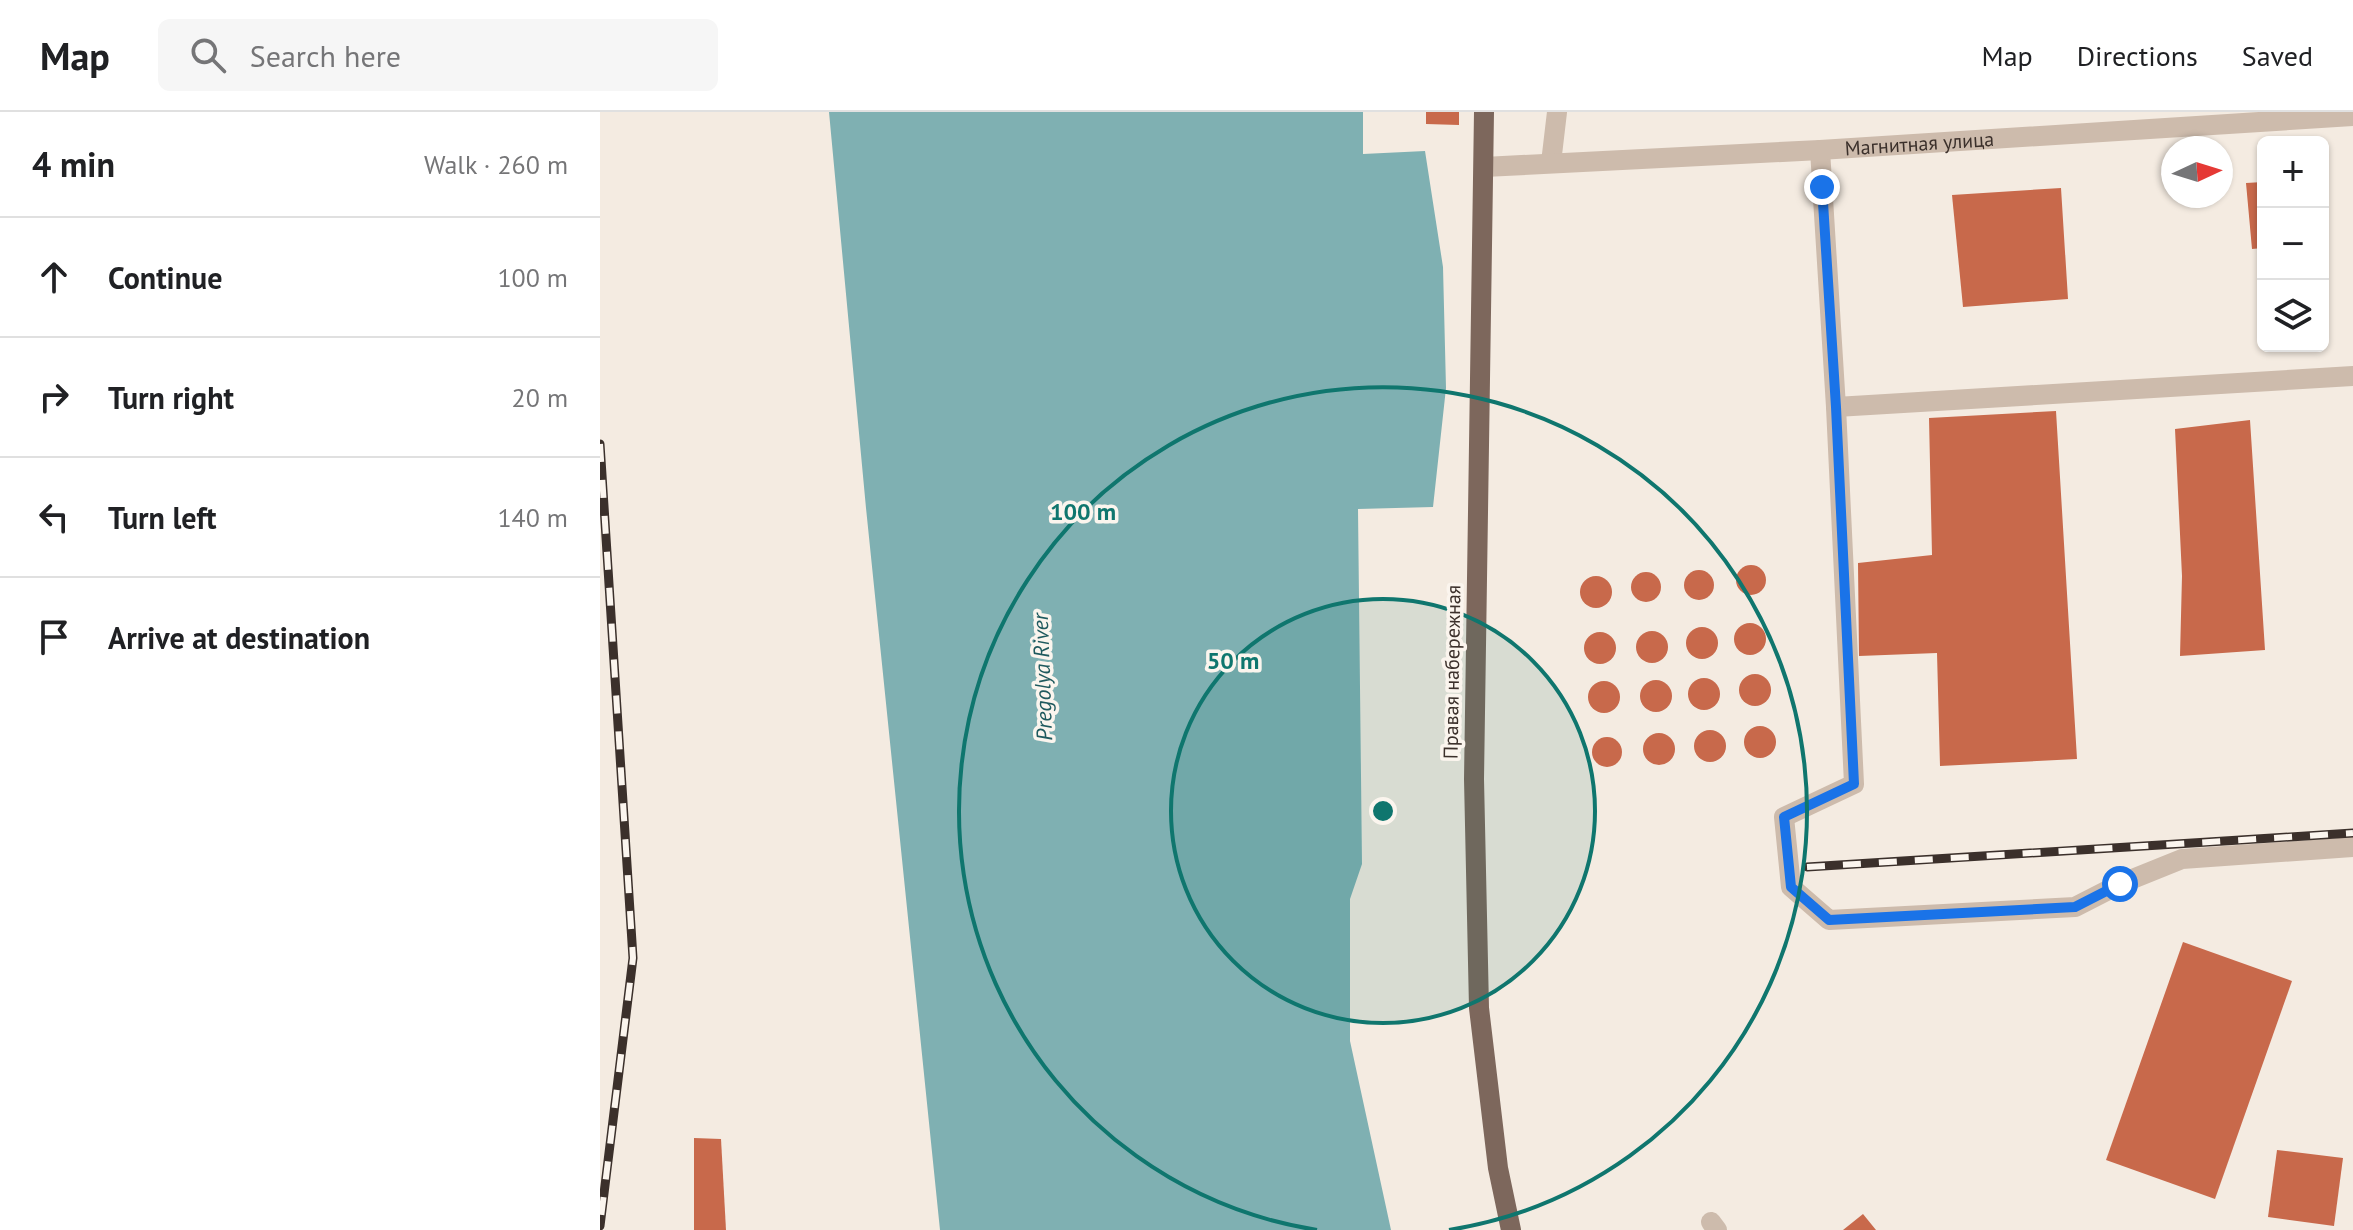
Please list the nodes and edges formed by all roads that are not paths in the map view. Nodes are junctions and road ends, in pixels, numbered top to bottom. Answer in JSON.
{"nodes":[{"id":1,"x":1484,"y":112,"type":"edge"},
{"id":2,"x":1557,"y":112,"type":"edge"},
{"id":3,"x":2353,"y":116,"type":"edge"},
{"id":4,"x":1820,"y":150,"type":"junction"},
{"id":5,"x":1551,"y":163,"type":"junction"},
{"id":6,"x":1484,"y":167,"type":"junction"},
{"id":7,"x":2353,"y":376,"type":"edge"},
{"id":8,"x":1836,"y":407,"type":"junction"},
{"id":9,"x":2353,"y":847,"type":"edge"},
{"id":10,"x":1511,"y":1230,"type":"edge"}],
"edges":[{"from":1,"to":6,"type":"main road","name":"Правая набережная"},
{"from":2,"to":5,"type":"street"},
{"from":3,"to":4,"type":"street","name":"Магнитная улица"},
{"from":4,"to":5,"type":"street","name":"Магнитная улица"},
{"from":4,"to":8,"type":"street"},
{"from":5,"to":6,"type":"street","name":"Магнитная улица"},
{"from":6,"to":10,"type":"main road","name":"Правая набережная"},
{"from":7,"to":8,"type":"street"},
{"from":8,"to":9,"type":"street"}]}
